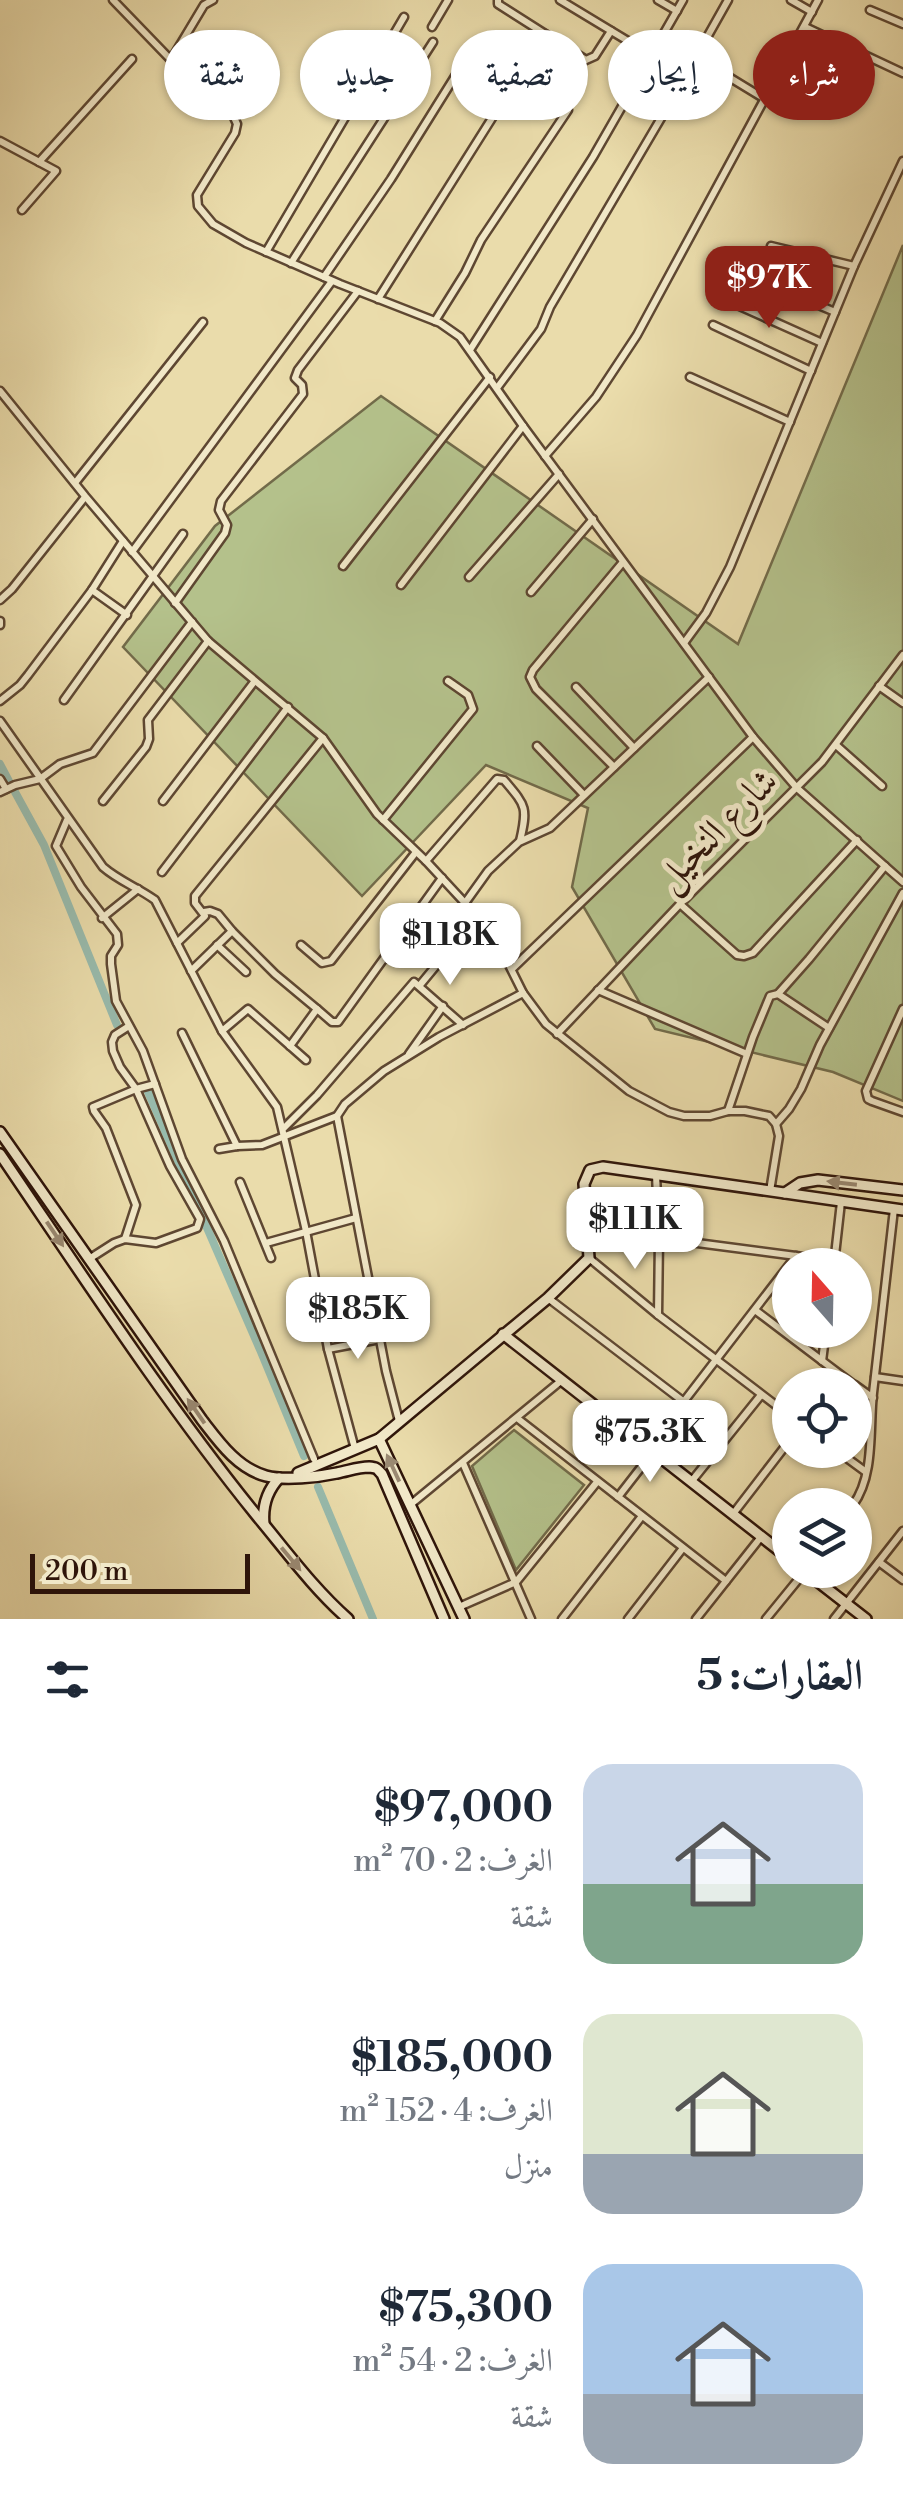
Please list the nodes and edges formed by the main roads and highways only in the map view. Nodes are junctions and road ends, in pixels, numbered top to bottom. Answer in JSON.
{"nodes":[{"id":1,"x":0,"y":1132,"type":"edge"},
{"id":2,"x":0,"y":1154,"type":"edge"},
{"id":3,"x":903,"y":1190,"type":"edge"},
{"id":4,"x":785,"y":1193,"type":"junction"},
{"id":5,"x":898,"y":1209,"type":"edge"},
{"id":6,"x":504,"y":1334,"type":"junction"},
{"id":7,"x":379,"y":1439,"type":"junction"},
{"id":8,"x":284,"y":1477,"type":"junction"},
{"id":9,"x":264,"y":1524,"type":"junction"},
{"id":10,"x":772,"y":1545,"type":"edge"},
{"id":11,"x":827,"y":1588,"type":"edge"},
{"id":12,"x":440,"y":1616,"type":"edge"},
{"id":13,"x":348,"y":1619,"type":"edge"},
{"id":14,"x":464,"y":1619,"type":"edge"},
{"id":15,"x":866,"y":1619,"type":"edge"}],
"edges":[{"from":8,"to":1,"type":"main road","one_way":true},
{"from":2,"to":9,"type":"main road","one_way":true},
{"from":3,"to":4,"type":"main road","one_way":true},
{"from":4,"to":5,"type":"main road"},
{"from":4,"to":6,"type":"main road"},
{"from":6,"to":7,"type":"main road"},
{"from":6,"to":10,"type":"main road"},
{"from":7,"to":8,"type":"main road"},
{"from":14,"to":7,"type":"main road","one_way":true},
{"from":8,"to":9,"type":"main road"},
{"from":8,"to":12,"type":"main road"},
{"from":9,"to":13,"type":"main road","one_way":true},
{"from":11,"to":15,"type":"main road"}]}
